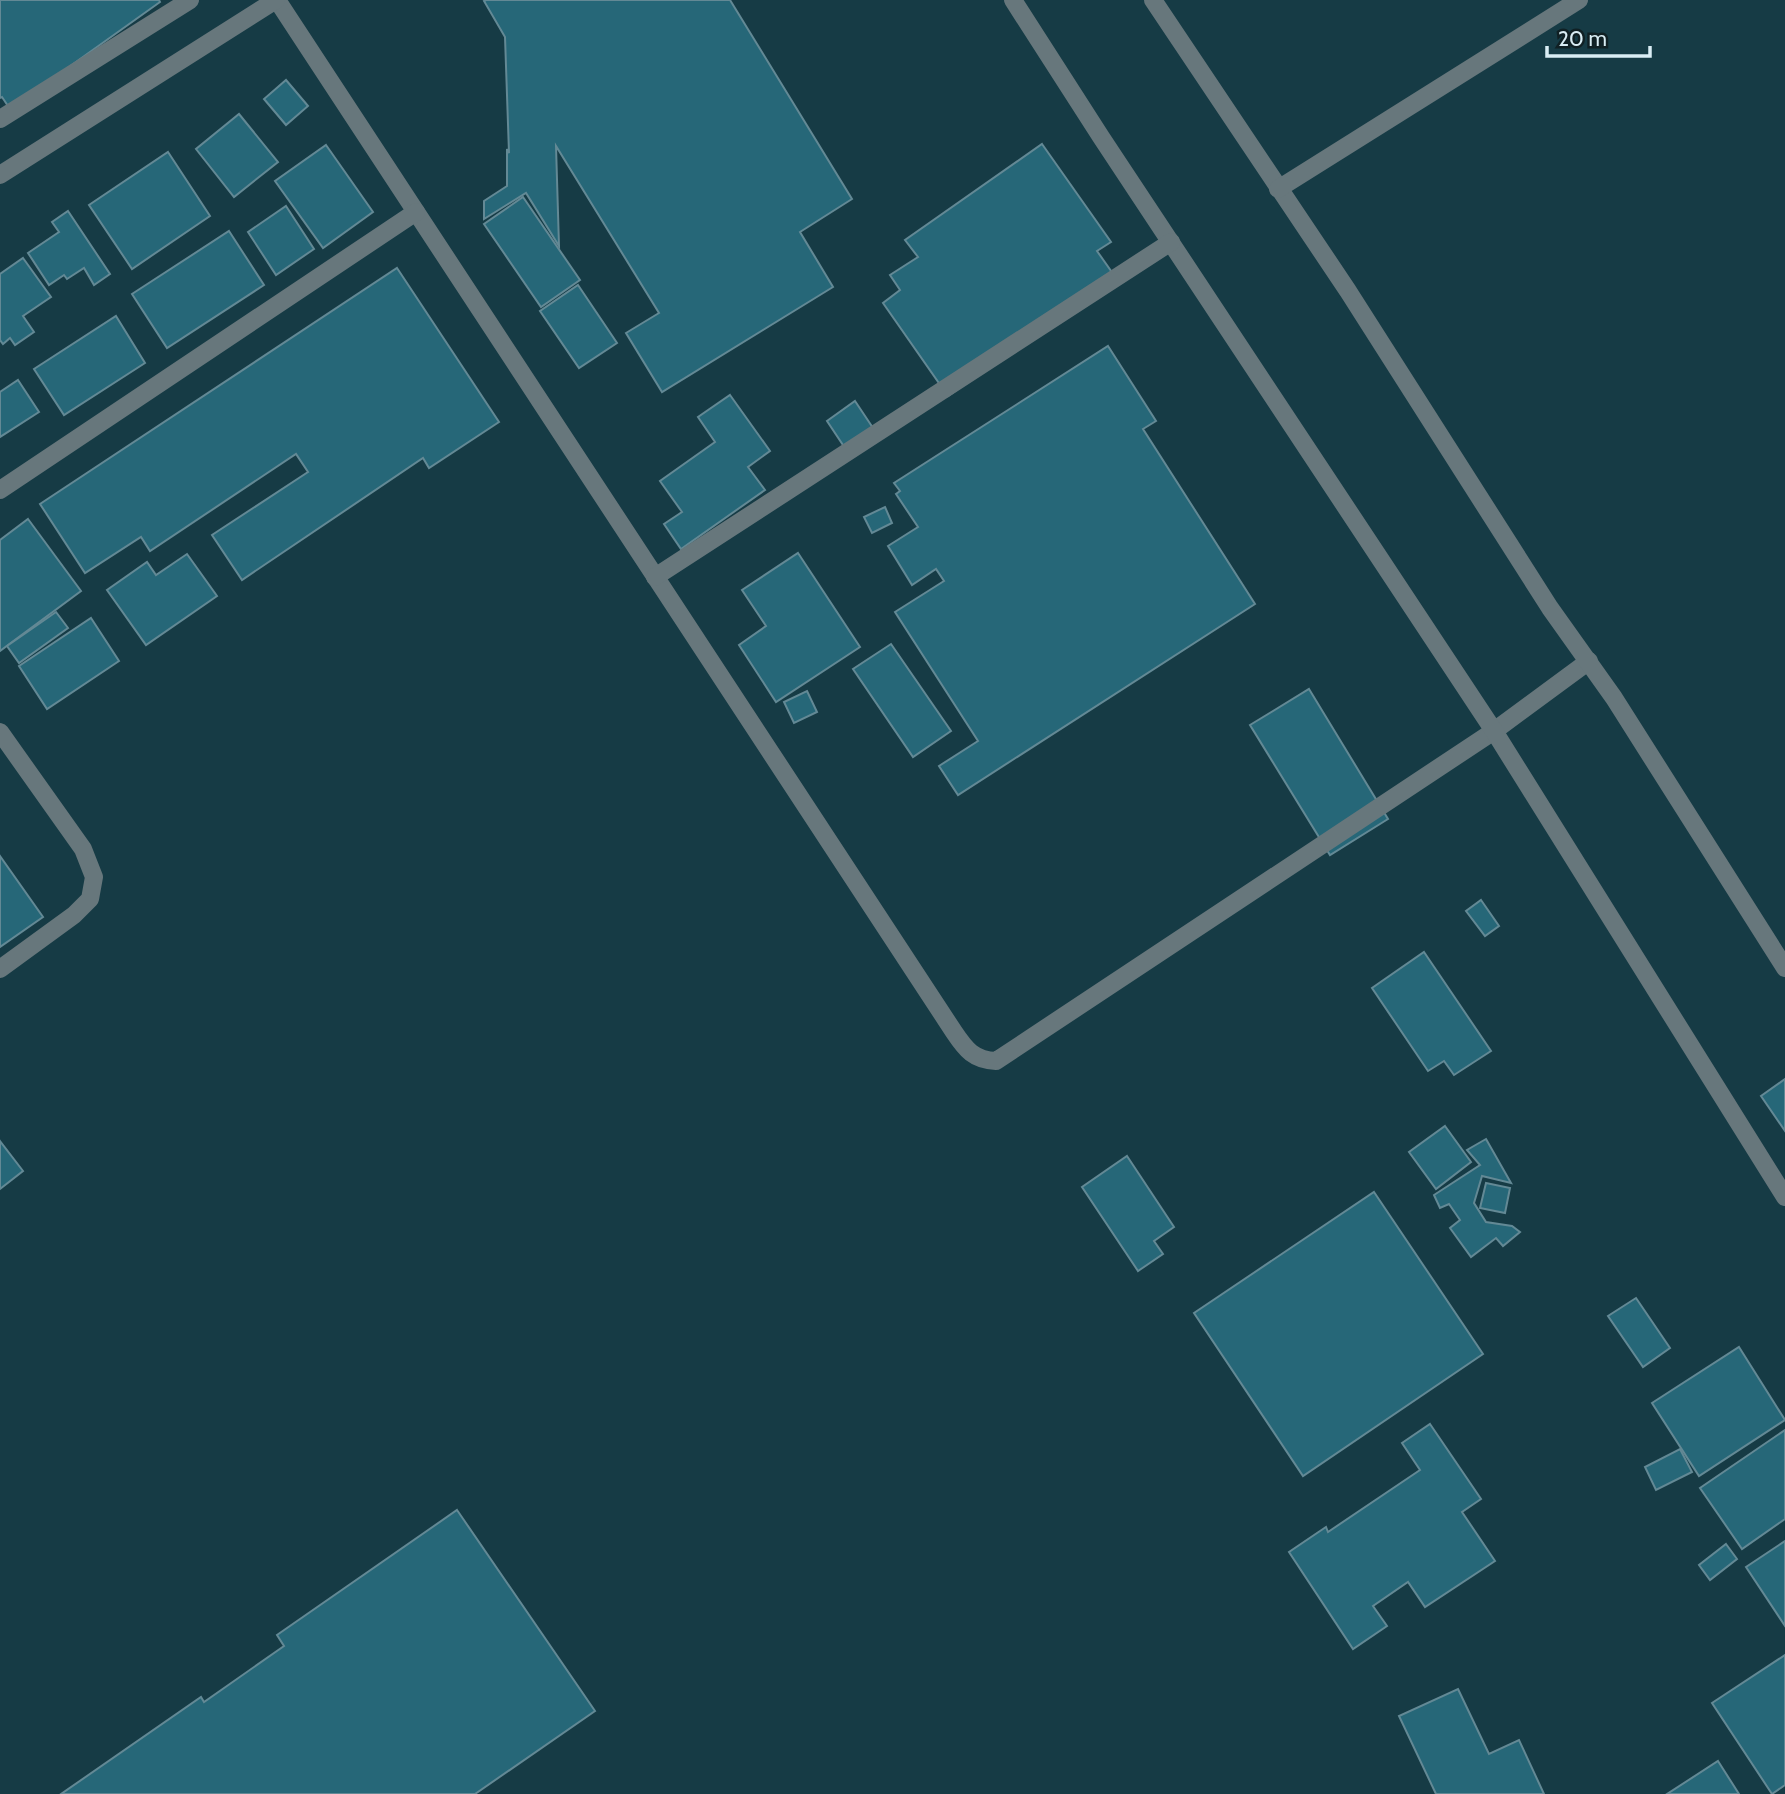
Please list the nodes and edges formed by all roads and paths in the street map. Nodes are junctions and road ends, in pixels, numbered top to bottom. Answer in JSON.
{"nodes":[{"id":1,"x":190,"y":0,"type":"edge"},
{"id":2,"x":276,"y":0,"type":"edge"},
{"id":3,"x":1013,"y":0,"type":"edge"},
{"id":4,"x":1153,"y":0,"type":"edge"},
{"id":5,"x":1579,"y":0,"type":"edge"},
{"id":6,"x":0,"y":120,"type":"edge"},
{"id":7,"x":0,"y":175,"type":"edge"},
{"id":8,"x":1278,"y":190,"type":"junction"},
{"id":9,"x":416,"y":212,"type":"junction"},
{"id":10,"x":1171,"y":242,"type":"junction"},
{"id":11,"x":0,"y":490,"type":"edge"},
{"id":12,"x":655,"y":577,"type":"junction"},
{"id":13,"x":1589,"y":661,"type":"junction"},
{"id":14,"x":1494,"y":731,"type":"junction"},
{"id":15,"x":0,"y":732,"type":"edge"},
{"id":16,"x":1785,"y":968,"type":"edge"},
{"id":17,"x":0,"y":969,"type":"edge"},
{"id":18,"x":1783,"y":1188,"type":"edge"}],
"edges":[{"from":1,"to":6,"type":"street"},
{"from":2,"to":7,"type":"street"},
{"from":2,"to":9,"type":"street"},
{"from":3,"to":10,"type":"street"},
{"from":4,"to":8,"type":"street"},
{"from":5,"to":8,"type":"street"},
{"from":8,"to":13,"type":"street"},
{"from":9,"to":11,"type":"street"},
{"from":9,"to":12,"type":"street"},
{"from":10,"to":12,"type":"street"},
{"from":10,"to":14,"type":"street"},
{"from":12,"to":14,"type":"street"},
{"from":13,"to":14,"type":"street"},
{"from":13,"to":16,"type":"street"},
{"from":14,"to":18,"type":"street"},
{"from":15,"to":17,"type":"street"}]}
